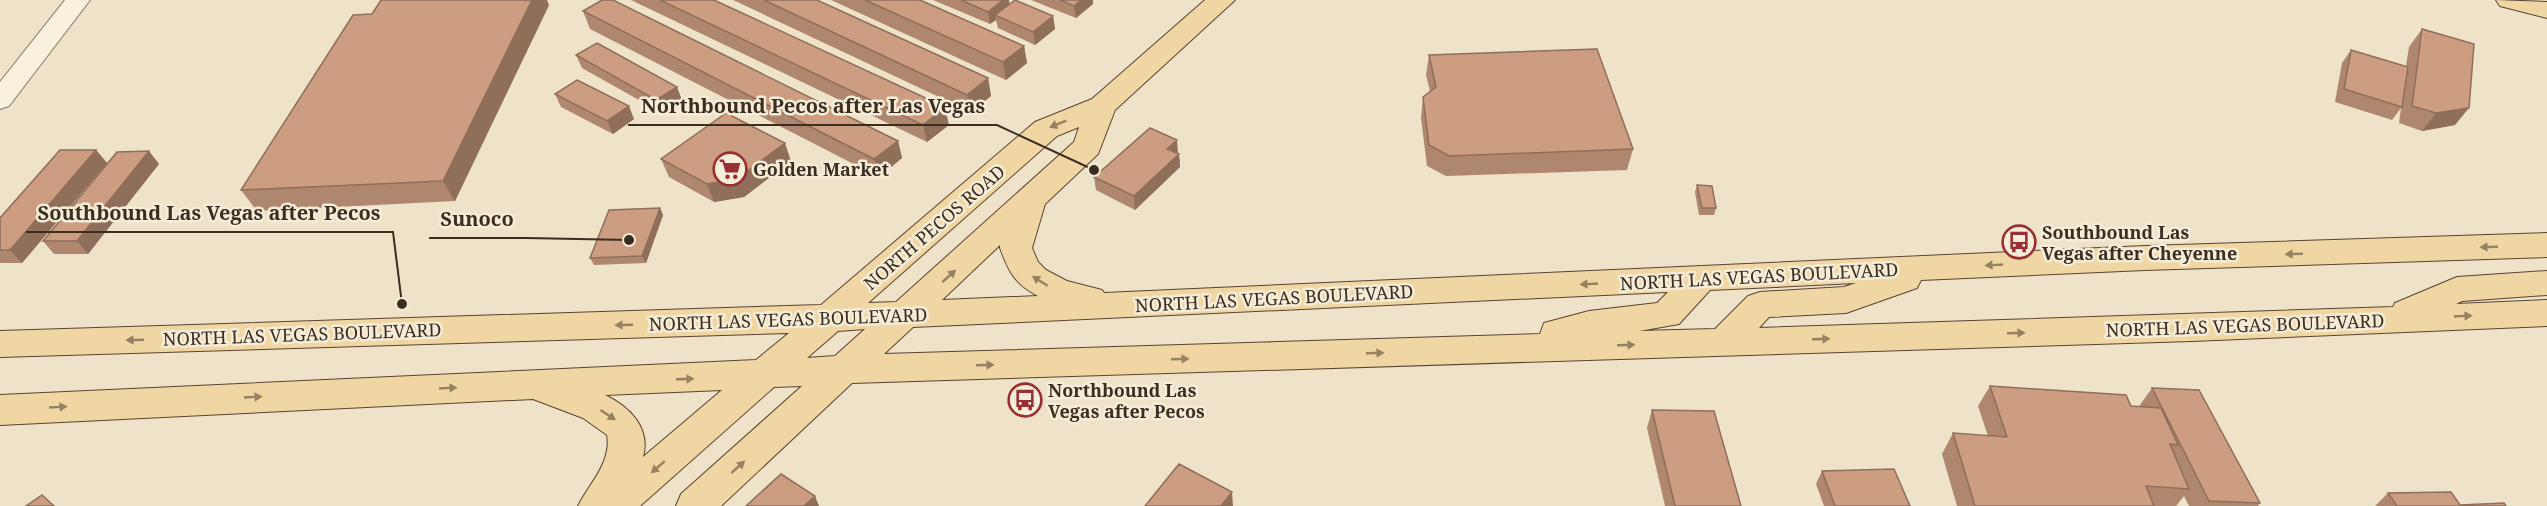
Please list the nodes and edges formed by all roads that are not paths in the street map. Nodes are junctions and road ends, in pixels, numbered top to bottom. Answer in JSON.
{"nodes":[{"id":1,"x":78,"y":0,"type":"edge"},
{"id":2,"x":1221,"y":0,"type":"edge"},
{"id":3,"x":2510,"y":0,"type":"edge"},
{"id":4,"x":2547,"y":10,"type":"edge"},
{"id":5,"x":0,"y":100,"type":"edge"},
{"id":6,"x":1102,"y":106,"type":"junction"},
{"id":7,"x":1030,"y":200,"type":"junction"},
{"id":8,"x":2547,"y":246,"type":"edge"},
{"id":9,"x":1935,"y":268,"type":"junction"},
{"id":10,"x":1700,"y":279,"type":"junction"},
{"id":11,"x":2547,"y":283,"type":"edge"},
{"id":12,"x":1115,"y":306,"type":"junction"},
{"id":13,"x":2547,"y":313,"type":"edge"},
{"id":14,"x":905,"y":315,"type":"junction"},
{"id":15,"x":829,"y":318,"type":"junction"},
{"id":16,"x":2392,"y":319,"type":"junction"},
{"id":17,"x":1724,"y":342,"type":"junction"},
{"id":18,"x":0,"y":344,"type":"edge"},
{"id":19,"x":1484,"y":349,"type":"junction"},
{"id":20,"x":845,"y":370,"type":"junction"},
{"id":21,"x":766,"y":373,"type":"junction"},
{"id":22,"x":513,"y":385,"type":"junction"},
{"id":23,"x":0,"y":410,"type":"edge"},
{"id":24,"x":597,"y":506,"type":"edge"},
{"id":25,"x":614,"y":506,"type":"edge"},
{"id":26,"x":695,"y":506,"type":"edge"}],
"edges":[{"from":1,"to":5,"type":"street"},
{"from":2,"to":6,"type":"main road","name":"NORTH PECOS ROAD"},
{"from":3,"to":4,"type":"main road"},
{"from":6,"to":7,"type":"main road","name":"NORTH PECOS ROAD"},
{"from":6,"to":15,"type":"main road","name":"NORTH PECOS ROAD","one_way":true},
{"from":12,"to":7,"type":"main road","one_way":true},
{"from":14,"to":7,"type":"main road","name":"NORTH PECOS ROAD","one_way":true},
{"from":8,"to":9,"type":"main road","name":"NORTH LAS VEGAS BOULEVARD","one_way":true},
{"from":9,"to":10,"type":"main road","name":"NORTH LAS VEGAS BOULEVARD"},
{"from":9,"to":17,"type":"main road"},
{"from":10,"to":12,"type":"main road","name":"NORTH LAS VEGAS BOULEVARD","one_way":true},
{"from":10,"to":19,"type":"main road"},
{"from":11,"to":16,"type":"main road"},
{"from":12,"to":14,"type":"main road","name":"NORTH LAS VEGAS BOULEVARD"},
{"from":16,"to":13,"type":"main road","name":"NORTH LAS VEGAS BOULEVARD","one_way":true},
{"from":14,"to":15,"type":"main road","name":"NORTH LAS VEGAS BOULEVARD"},
{"from":14,"to":20,"type":"main road","name":"NORTH PECOS ROAD"},
{"from":15,"to":18,"type":"main road","name":"NORTH LAS VEGAS BOULEVARD","one_way":true},
{"from":15,"to":21,"type":"main road","name":"NORTH PECOS ROAD"},
{"from":17,"to":16,"type":"main road","name":"NORTH LAS VEGAS BOULEVARD","one_way":true},
{"from":19,"to":17,"type":"main road","name":"NORTH LAS VEGAS BOULEVARD","one_way":true},
{"from":20,"to":19,"type":"main road","name":"NORTH LAS VEGAS BOULEVARD","one_way":true},
{"from":20,"to":21,"type":"main road","name":"NORTH LAS VEGAS BOULEVARD"},
{"from":26,"to":20,"type":"main road","name":"NORTH PECOS ROAD","one_way":true},
{"from":22,"to":21,"type":"main road","name":"NORTH LAS VEGAS BOULEVARD","one_way":true},
{"from":21,"to":25,"type":"main road","name":"NORTH PECOS ROAD","one_way":true},
{"from":23,"to":22,"type":"main road","name":"NORTH LAS VEGAS BOULEVARD","one_way":true},
{"from":22,"to":24,"type":"main road","one_way":true}]}
